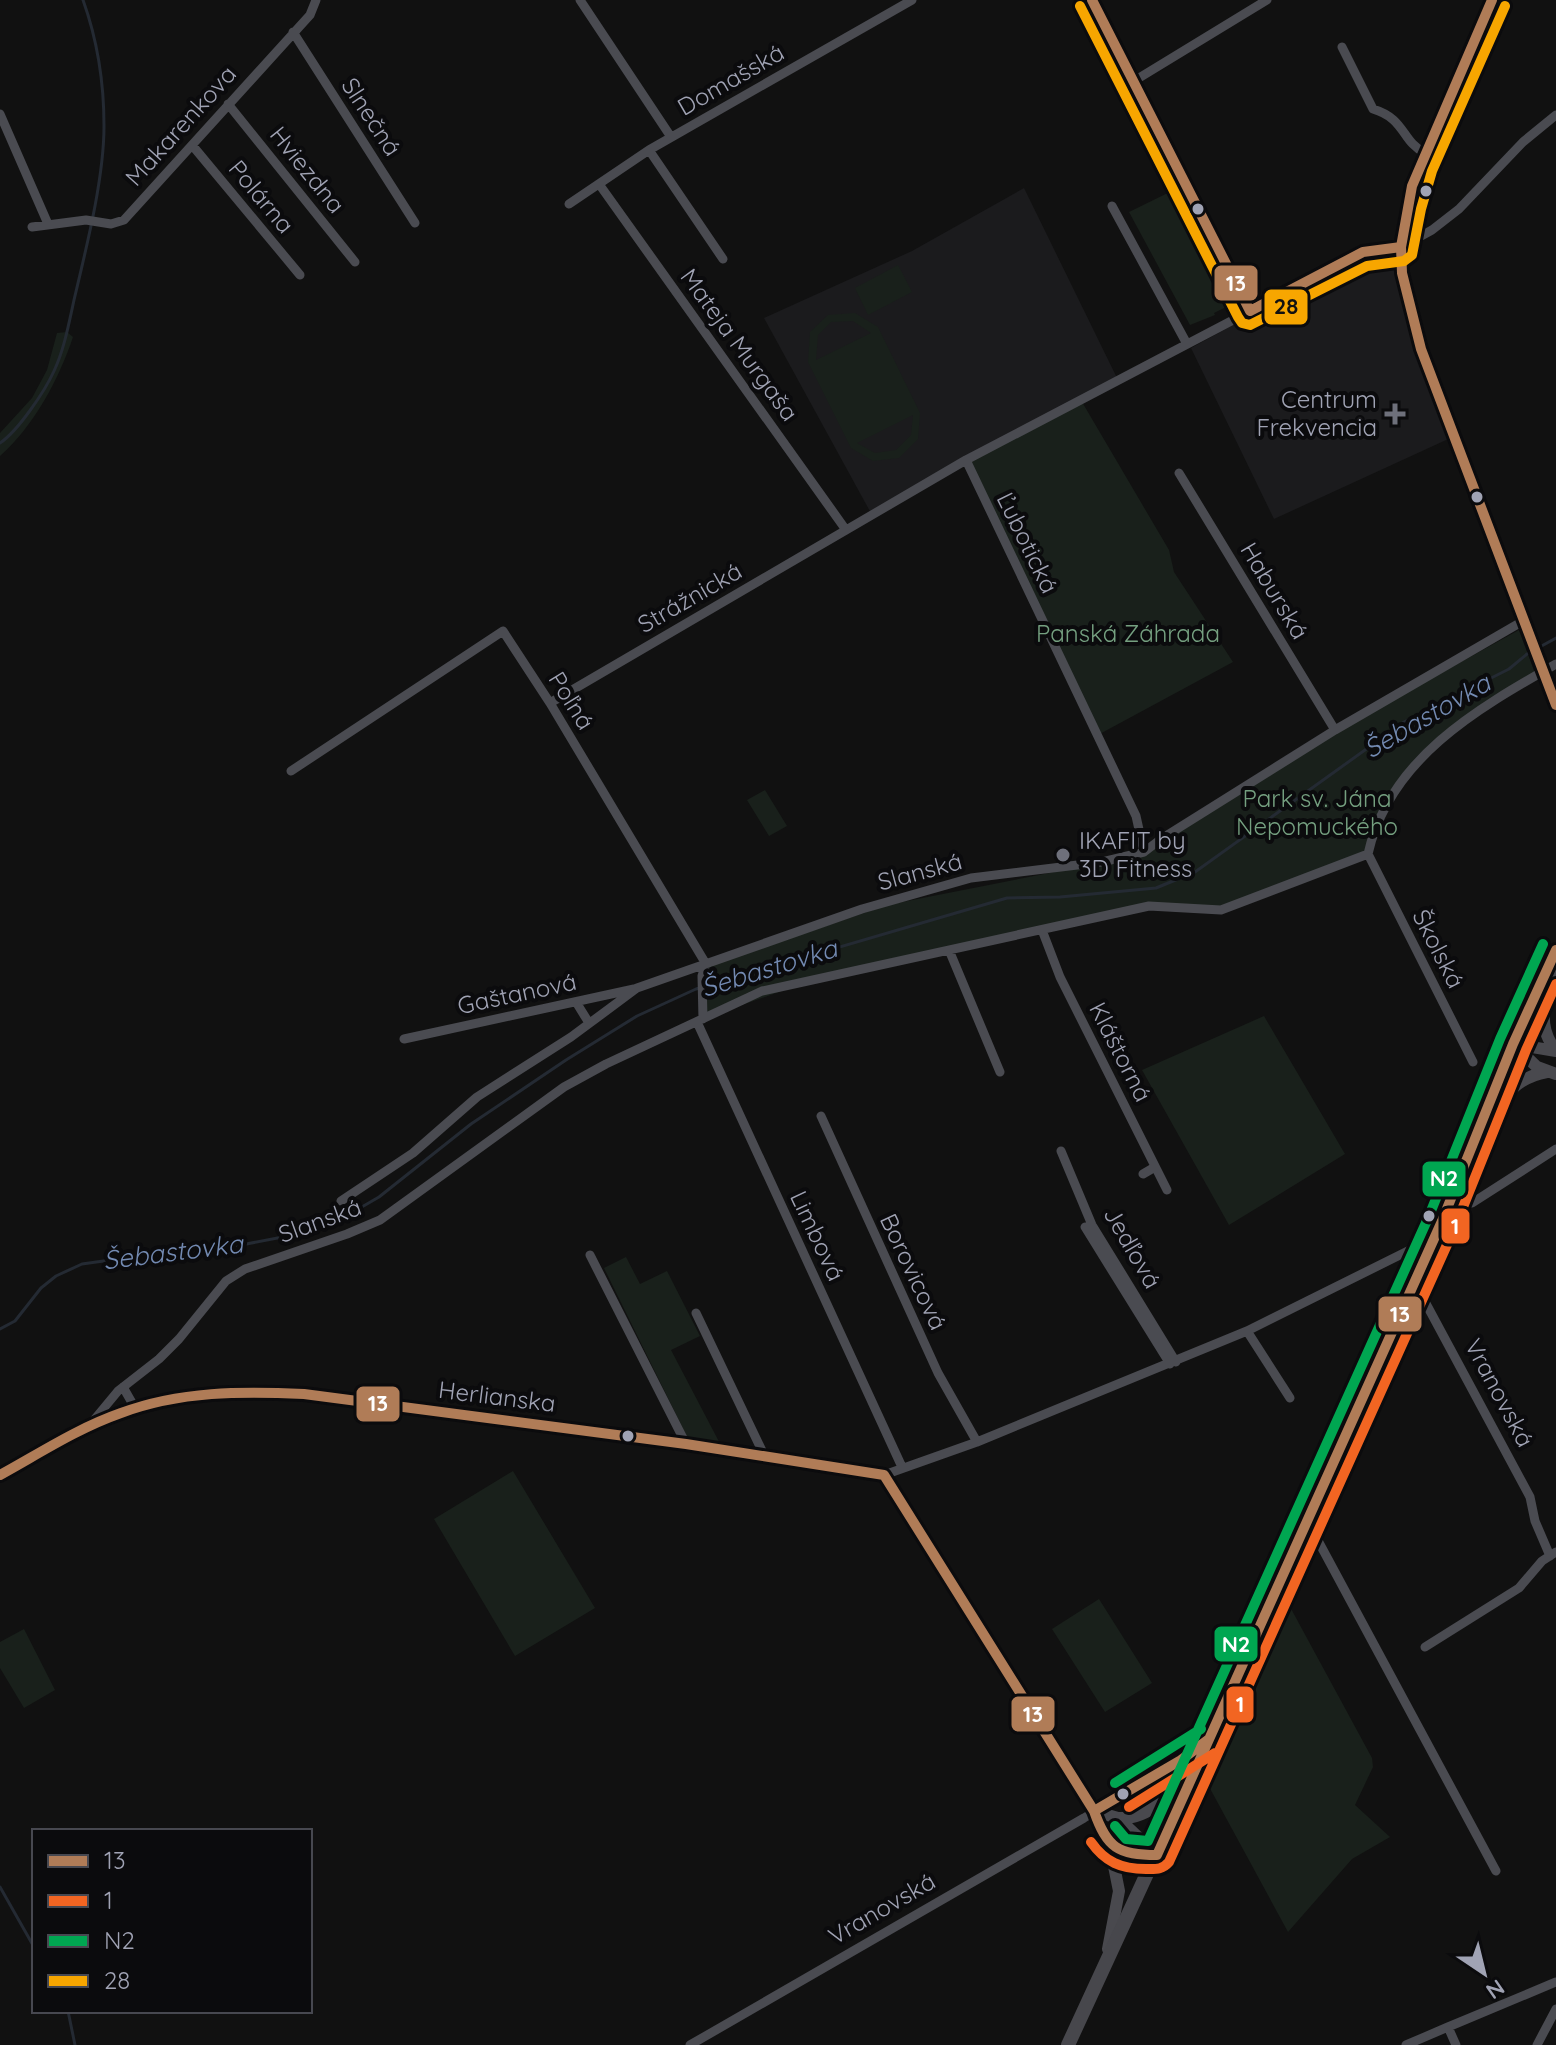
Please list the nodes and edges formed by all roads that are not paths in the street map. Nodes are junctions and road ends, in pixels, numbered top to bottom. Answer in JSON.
{"nodes":[{"id":1,"x":316,"y":0,"type":"edge"},
{"id":2,"x":580,"y":0,"type":"edge"},
{"id":3,"x":912,"y":0,"type":"edge"},
{"id":4,"x":1092,"y":0,"type":"edge"},
{"id":5,"x":1267,"y":0,"type":"edge"},
{"id":6,"x":1492,"y":0,"type":"edge"},
{"id":7,"x":293,"y":32,"type":"junction"},
{"id":8,"x":1342,"y":47,"type":"dead end"},
{"id":9,"x":1134,"y":81,"type":"junction"},
{"id":10,"x":228,"y":104,"type":"junction"},
{"id":11,"x":0,"y":114,"type":"edge"},
{"id":12,"x":1556,"y":115,"type":"edge"},
{"id":13,"x":671,"y":137,"type":"junction"},
{"id":14,"x":192,"y":145,"type":"junction"},
{"id":15,"x":649,"y":150,"type":"junction"},
{"id":16,"x":1425,"y":153,"type":"junction"},
{"id":17,"x":599,"y":184,"type":"junction"},
{"id":18,"x":569,"y":204,"type":"dead end"},
{"id":19,"x":1112,"y":206,"type":"dead end"},
{"id":20,"x":415,"y":223,"type":"dead end"},
{"id":21,"x":48,"y":224,"type":"junction"},
{"id":22,"x":32,"y":227,"type":"dead end"},
{"id":23,"x":1401,"y":247,"type":"junction"},
{"id":24,"x":723,"y":259,"type":"dead end"},
{"id":25,"x":355,"y":262,"type":"dead end"},
{"id":26,"x":300,"y":275,"type":"dead end"},
{"id":27,"x":1250,"y":311,"type":"junction"},
{"id":28,"x":1187,"y":344,"type":"junction"},
{"id":29,"x":966,"y":460,"type":"junction"},
{"id":30,"x":1179,"y":473,"type":"dead end"},
{"id":31,"x":846,"y":530,"type":"junction"},
{"id":32,"x":1525,"y":620,"type":"junction"},
{"id":33,"x":1532,"y":637,"type":"dead end"},
{"id":34,"x":1556,"y":664,"type":"edge"},
{"id":35,"x":1542,"y":666,"type":"junction"},
{"id":36,"x":550,"y":703,"type":"junction"},
{"id":37,"x":1556,"y":705,"type":"edge"},
{"id":38,"x":1335,"y":730,"type":"junction"},
{"id":39,"x":291,"y":771,"type":"dead end"},
{"id":40,"x":1144,"y":852,"type":"junction"},
{"id":41,"x":1368,"y":854,"type":"junction"},
{"id":42,"x":1042,"y":930,"type":"junction"},
{"id":43,"x":949,"y":950,"type":"junction"},
{"id":44,"x":1556,"y":950,"type":"edge"},
{"id":45,"x":1556,"y":957,"type":"edge"},
{"id":46,"x":706,"y":964,"type":"junction"},
{"id":47,"x":637,"y":988,"type":"junction"},
{"id":48,"x":576,"y":1002,"type":"junction"},
{"id":49,"x":700,"y":1021,"type":"junction"},
{"id":50,"x":589,"y":1023,"type":"junction"},
{"id":51,"x":404,"y":1039,"type":"dead end"},
{"id":52,"x":1513,"y":1044,"type":"junction"},
{"id":53,"x":1556,"y":1050,"type":"edge"},
{"id":54,"x":1473,"y":1062,"type":"dead end"},
{"id":55,"x":1000,"y":1072,"type":"dead end"},
{"id":56,"x":1551,"y":1073,"type":"edge"},
{"id":57,"x":821,"y":1116,"type":"dead end"},
{"id":58,"x":1556,"y":1149,"type":"edge"},
{"id":59,"x":1061,"y":1151,"type":"dead end"},
{"id":60,"x":1471,"y":1151,"type":"junction"},
{"id":61,"x":1155,"y":1167,"type":"junction"},
{"id":62,"x":1143,"y":1174,"type":"dead end"},
{"id":63,"x":1167,"y":1190,"type":"dead end"},
{"id":64,"x":341,"y":1201,"type":"dead end"},
{"id":65,"x":1472,"y":1203,"type":"dead end"},
{"id":66,"x":1085,"y":1227,"type":"dead end"},
{"id":67,"x":1434,"y":1238,"type":"junction"},
{"id":68,"x":590,"y":1255,"type":"dead end"},
{"id":69,"x":1423,"y":1298,"type":"dead end"},
{"id":70,"x":696,"y":1313,"type":"dead end"},
{"id":71,"x":1247,"y":1331,"type":"junction"},
{"id":72,"x":1173,"y":1363,"type":"junction"},
{"id":73,"x":123,"y":1387,"type":"junction"},
{"id":74,"x":1290,"y":1398,"type":"dead end"},
{"id":75,"x":135,"y":1408,"type":"junction"},
{"id":76,"x":88,"y":1427,"type":"junction"},
{"id":77,"x":977,"y":1442,"type":"junction"},
{"id":78,"x":686,"y":1444,"type":"junction"},
{"id":79,"x":765,"y":1457,"type":"junction"},
{"id":80,"x":902,"y":1467,"type":"junction"},
{"id":81,"x":0,"y":1475,"type":"edge"},
{"id":82,"x":884,"y":1475,"type":"junction"},
{"id":83,"x":1307,"y":1522,"type":"junction"},
{"id":84,"x":1553,"y":1554,"type":"edge"},
{"id":85,"x":1425,"y":1647,"type":"dead end"},
{"id":86,"x":1207,"y":1743,"type":"junction"},
{"id":87,"x":1094,"y":1811,"type":"junction"},
{"id":88,"x":1118,"y":1818,"type":"junction"},
{"id":89,"x":1110,"y":1846,"type":"junction"},
{"id":90,"x":1157,"y":1855,"type":"junction"},
{"id":91,"x":1496,"y":1871,"type":"dead end"},
{"id":92,"x":1103,"y":1969,"type":"junction"},
{"id":93,"x":1556,"y":1982,"type":"edge"},
{"id":94,"x":1556,"y":2009,"type":"edge"},
{"id":95,"x":1448,"y":2027,"type":"junction"},
{"id":96,"x":690,"y":2045,"type":"edge"},
{"id":97,"x":1068,"y":2045,"type":"edge"},
{"id":98,"x":1406,"y":2045,"type":"edge"},
{"id":99,"x":1456,"y":2045,"type":"edge"},
{"id":100,"x":1537,"y":2045,"type":"edge"}],
"edges":[{"from":1,"to":7,"type":"street","name":"Makarenkova"},
{"from":2,"to":13,"type":"street","name":"Domašská"},
{"from":3,"to":13,"type":"street","name":"Domašská"},
{"from":4,"to":9,"type":"street"},
{"from":5,"to":9,"type":"street"},
{"from":6,"to":16,"type":"street"},
{"from":7,"to":10,"type":"street","name":"Makarenkova"},
{"from":7,"to":20,"type":"street","name":"Slnečná"},
{"from":8,"to":16,"type":"street"},
{"from":9,"to":27,"type":"street"},
{"from":10,"to":14,"type":"street","name":"Makarenkova"},
{"from":10,"to":25,"type":"street","name":"Hviezdna"},
{"from":11,"to":21,"type":"street"},
{"from":12,"to":23,"type":"street","name":"Strážnická"},
{"from":13,"to":15,"type":"street"},
{"from":14,"to":21,"type":"street","name":"Makarenkova"},
{"from":14,"to":26,"type":"street","name":"Polárna"},
{"from":15,"to":17,"type":"street"},
{"from":15,"to":24,"type":"street"},
{"from":16,"to":23,"type":"street"},
{"from":17,"to":18,"type":"street"},
{"from":17,"to":31,"type":"street","name":"Mateja Murgaša"},
{"from":19,"to":28,"type":"street"},
{"from":21,"to":22,"type":"street","name":"Makarenkova"},
{"from":23,"to":27,"type":"street","name":"Strážnická"},
{"from":23,"to":32,"type":"street"},
{"from":27,"to":28,"type":"street","name":"Strážnická"},
{"from":28,"to":29,"type":"street","name":"Strážnická"},
{"from":29,"to":31,"type":"street","name":"Strážnická"},
{"from":29,"to":40,"type":"street","name":"Ľubotická"},
{"from":30,"to":38,"type":"street","name":"Haburská"},
{"from":31,"to":36,"type":"street","name":"Strážnická"},
{"from":32,"to":33,"type":"street"},
{"from":32,"to":38,"type":"street","name":"Slanská"},
{"from":34,"to":35,"type":"street"},
{"from":35,"to":37,"type":"street"},
{"from":35,"to":41,"type":"street"},
{"from":36,"to":39,"type":"street","name":"Poľná"},
{"from":36,"to":46,"type":"street","name":"Poľná"},
{"from":38,"to":40,"type":"street","name":"Slanská"},
{"from":40,"to":46,"type":"street","name":"Slanská"},
{"from":41,"to":42,"type":"street","name":"Slanská"},
{"from":41,"to":54,"type":"street","name":"Školská"},
{"from":42,"to":43,"type":"street","name":"Slanská"},
{"from":42,"to":61,"type":"street","name":"Kláštorná"},
{"from":43,"to":49,"type":"street","name":"Slanská"},
{"from":43,"to":55,"type":"street"},
{"from":44,"to":52,"type":"main road"},
{"from":45,"to":53,"type":"street"},
{"from":46,"to":47,"type":"street","name":"Slanská"},
{"from":46,"to":49,"type":"street"},
{"from":47,"to":48,"type":"street","name":"Gaštanová"},
{"from":47,"to":50,"type":"street","name":"Slanská"},
{"from":48,"to":50,"type":"street"},
{"from":48,"to":51,"type":"street","name":"Gaštanová"},
{"from":49,"to":73,"type":"street","name":"Slanská"},
{"from":49,"to":80,"type":"street","name":"Limbová"},
{"from":50,"to":64,"type":"street","name":"Slanská"},
{"from":52,"to":53,"type":"street"},
{"from":52,"to":56,"type":"street"},
{"from":52,"to":60,"type":"main road"},
{"from":56,"to":60,"type":"street"},
{"from":57,"to":77,"type":"street","name":"Borovicová"},
{"from":58,"to":65,"type":"street"},
{"from":59,"to":72,"type":"street","name":"Jedľová"},
{"from":60,"to":67,"type":"main road"},
{"from":61,"to":62,"type":"street"},
{"from":61,"to":63,"type":"street","name":"Kláštorná"},
{"from":66,"to":72,"type":"street","name":"Jedľová"},
{"from":67,"to":71,"type":"street"},
{"from":67,"to":83,"type":"main road"},
{"from":68,"to":78,"type":"street"},
{"from":69,"to":84,"type":"street","name":"Vranovská"},
{"from":70,"to":79,"type":"street"},
{"from":71,"to":72,"type":"street"},
{"from":71,"to":74,"type":"street"},
{"from":72,"to":77,"type":"street"},
{"from":73,"to":75,"type":"street"},
{"from":73,"to":76,"type":"street","name":"Slanská"},
{"from":75,"to":76,"type":"street","name":"Herlianska"},
{"from":75,"to":78,"type":"street","name":"Herlianska"},
{"from":76,"to":81,"type":"street","name":"Herlianska"},
{"from":77,"to":80,"type":"street"},
{"from":78,"to":79,"type":"street","name":"Herlianska"},
{"from":79,"to":82,"type":"street","name":"Herlianska"},
{"from":80,"to":82,"type":"street"},
{"from":82,"to":87,"type":"street"},
{"from":83,"to":86,"type":"main road"},
{"from":83,"to":91,"type":"street"},
{"from":84,"to":85,"type":"street"},
{"from":86,"to":87,"type":"street","name":"Vranovská"},
{"from":86,"to":88,"type":"street"},
{"from":86,"to":90,"type":"main road"},
{"from":87,"to":88,"type":"street"},
{"from":87,"to":89,"type":"street"},
{"from":87,"to":96,"type":"street","name":"Vranovská"},
{"from":88,"to":90,"type":"street"},
{"from":89,"to":90,"type":"street"},
{"from":89,"to":92,"type":"street"},
{"from":90,"to":92,"type":"main road"},
{"from":92,"to":97,"type":"main road"},
{"from":93,"to":95,"type":"street"},
{"from":94,"to":100,"type":"street"},
{"from":95,"to":98,"type":"street"},
{"from":95,"to":99,"type":"street"}]}
